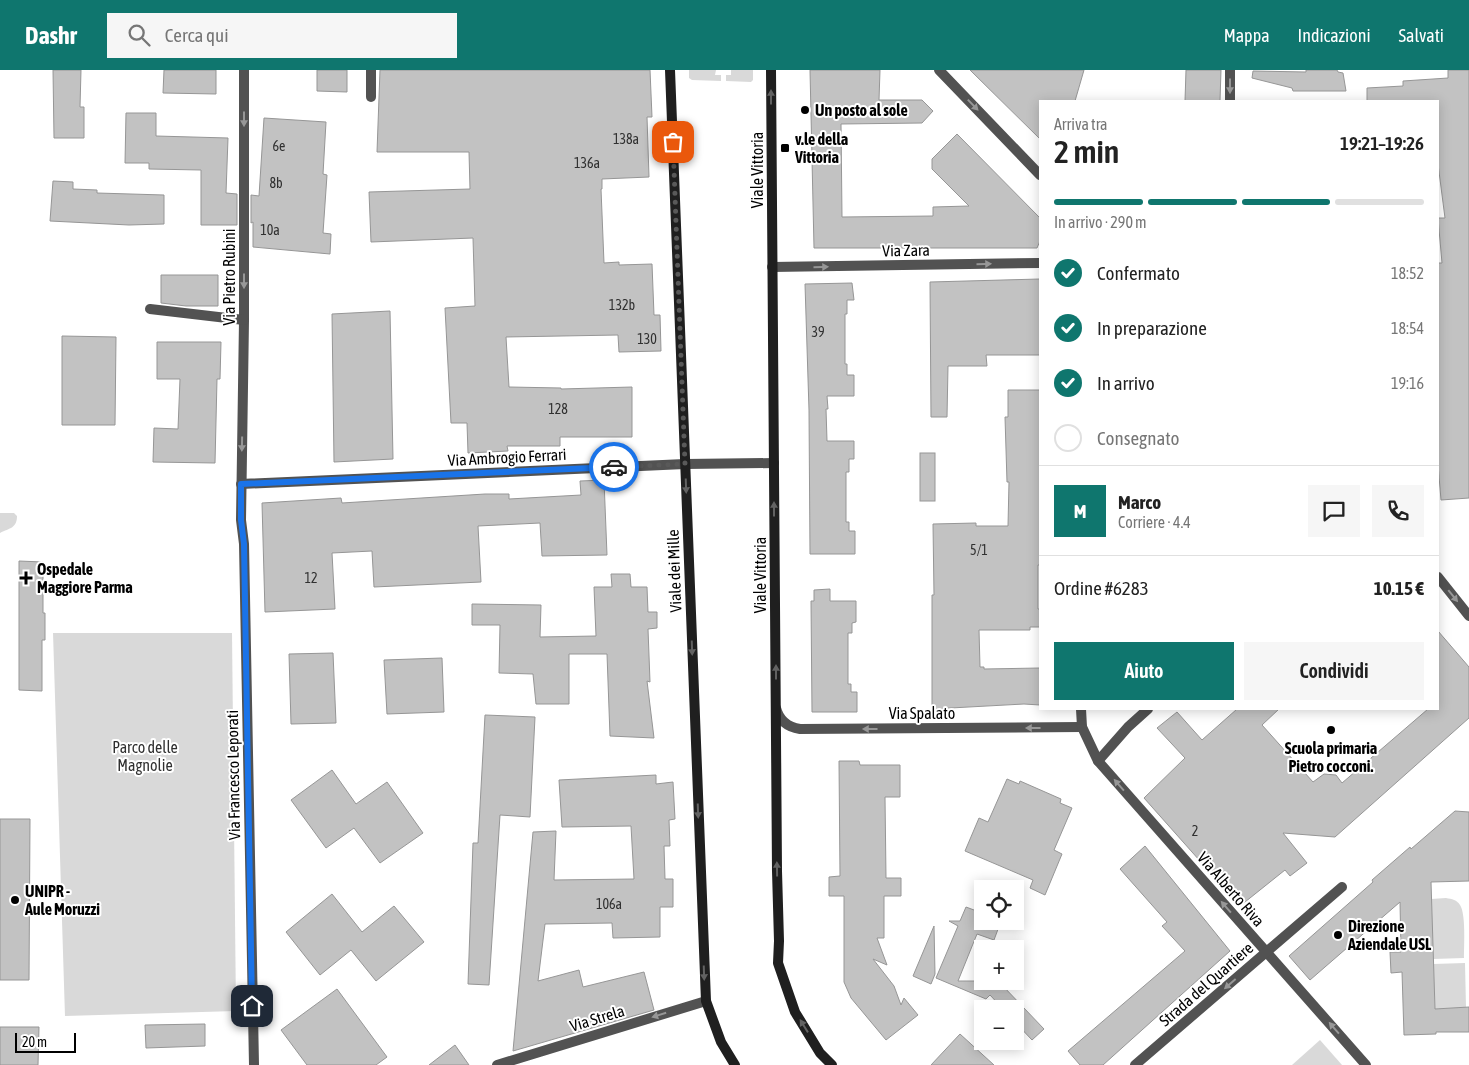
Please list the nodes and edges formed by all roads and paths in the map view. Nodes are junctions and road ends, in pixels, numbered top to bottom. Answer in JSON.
{"nodes":[{"id":1,"x":244,"y":70,"type":"edge"},
{"id":2,"x":372,"y":70,"type":"edge"},
{"id":3,"x":670,"y":70,"type":"edge"},
{"id":4,"x":771,"y":70,"type":"edge"},
{"id":5,"x":939,"y":70,"type":"edge"},
{"id":6,"x":1230,"y":70,"type":"edge"},
{"id":7,"x":371,"y":97,"type":"dead end"},
{"id":8,"x":1230,"y":100,"type":"edge"},
{"id":9,"x":1039,"y":174,"type":"edge"},
{"id":10,"x":1039,"y":263,"type":"edge"},
{"id":11,"x":772,"y":267,"type":"junction"},
{"id":12,"x":150,"y":309,"type":"dead end"},
{"id":13,"x":244,"y":320,"type":"junction"},
{"id":14,"x":774,"y":463,"type":"junction"},
{"id":15,"x":685,"y":464,"type":"junction"},
{"id":16,"x":241,"y":484,"type":"junction"},
{"id":17,"x":1439,"y":578,"type":"edge"},
{"id":18,"x":1469,"y":616,"type":"edge"},
{"id":19,"x":776,"y":706,"type":"junction"},
{"id":20,"x":1082,"y":710,"type":"edge"},
{"id":21,"x":1147,"y":710,"type":"edge"},
{"id":22,"x":1082,"y":727,"type":"junction"},
{"id":23,"x":1098,"y":761,"type":"junction"},
{"id":24,"x":1342,"y":887,"type":"dead end"},
{"id":25,"x":1266,"y":952,"type":"junction"},
{"id":26,"x":706,"y":1001,"type":"junction"},
{"id":27,"x":254,"y":1065,"type":"edge"},
{"id":28,"x":497,"y":1065,"type":"edge"},
{"id":29,"x":735,"y":1065,"type":"edge"},
{"id":30,"x":832,"y":1065,"type":"edge"},
{"id":31,"x":1136,"y":1065,"type":"edge"},
{"id":32,"x":1366,"y":1065,"type":"edge"}],
"edges":[{"from":1,"to":13,"type":"street","name":"Via Pietro Rubini","one_way":true},
{"from":2,"to":7,"type":"street"},
{"from":3,"to":15,"type":"main road","name":"Viale dei Mille"},
{"from":11,"to":4,"type":"main road","name":"Viale Vittoria","one_way":true},
{"from":5,"to":9,"type":"street","one_way":true},
{"from":6,"to":8,"type":"street","one_way":true},
{"from":11,"to":10,"type":"street","name":"Via Zara","one_way":true},
{"from":11,"to":14,"type":"main road","name":"Viale Vittoria"},
{"from":12,"to":13,"type":"street"},
{"from":13,"to":16,"type":"street","name":"Via Pietro Rubini","one_way":true},
{"from":14,"to":15,"type":"street","name":"Via Ambrogio Ferrari"},
{"from":19,"to":14,"type":"main road","name":"Viale Vittoria","one_way":true},
{"from":15,"to":16,"type":"street","name":"Via Ambrogio Ferrari"},
{"from":15,"to":26,"type":"main road","name":"Viale dei Mille","one_way":true},
{"from":16,"to":27,"type":"street","name":"Via Francesco Leporati"},
{"from":17,"to":18,"type":"street","one_way":true},
{"from":22,"to":19,"type":"street","name":"Via Spalato","one_way":true},
{"from":30,"to":19,"type":"main road","name":"Viale Vittoria","one_way":true},
{"from":20,"to":22,"type":"street"},
{"from":21,"to":23,"type":"street"},
{"from":22,"to":23,"type":"street","name":"Via Alberto Riva"},
{"from":25,"to":23,"type":"street","name":"Via Alberto Riva","one_way":true},
{"from":24,"to":25,"type":"street","name":"Strada del Quartiere"},
{"from":25,"to":31,"type":"street","name":"Strada del Quartiere","one_way":true},
{"from":32,"to":25,"type":"street","name":"Via Alberto Riva","one_way":true},
{"from":26,"to":28,"type":"street","name":"Via Strela","one_way":true},
{"from":26,"to":29,"type":"main road","name":"Viale dei Mille"}]}
